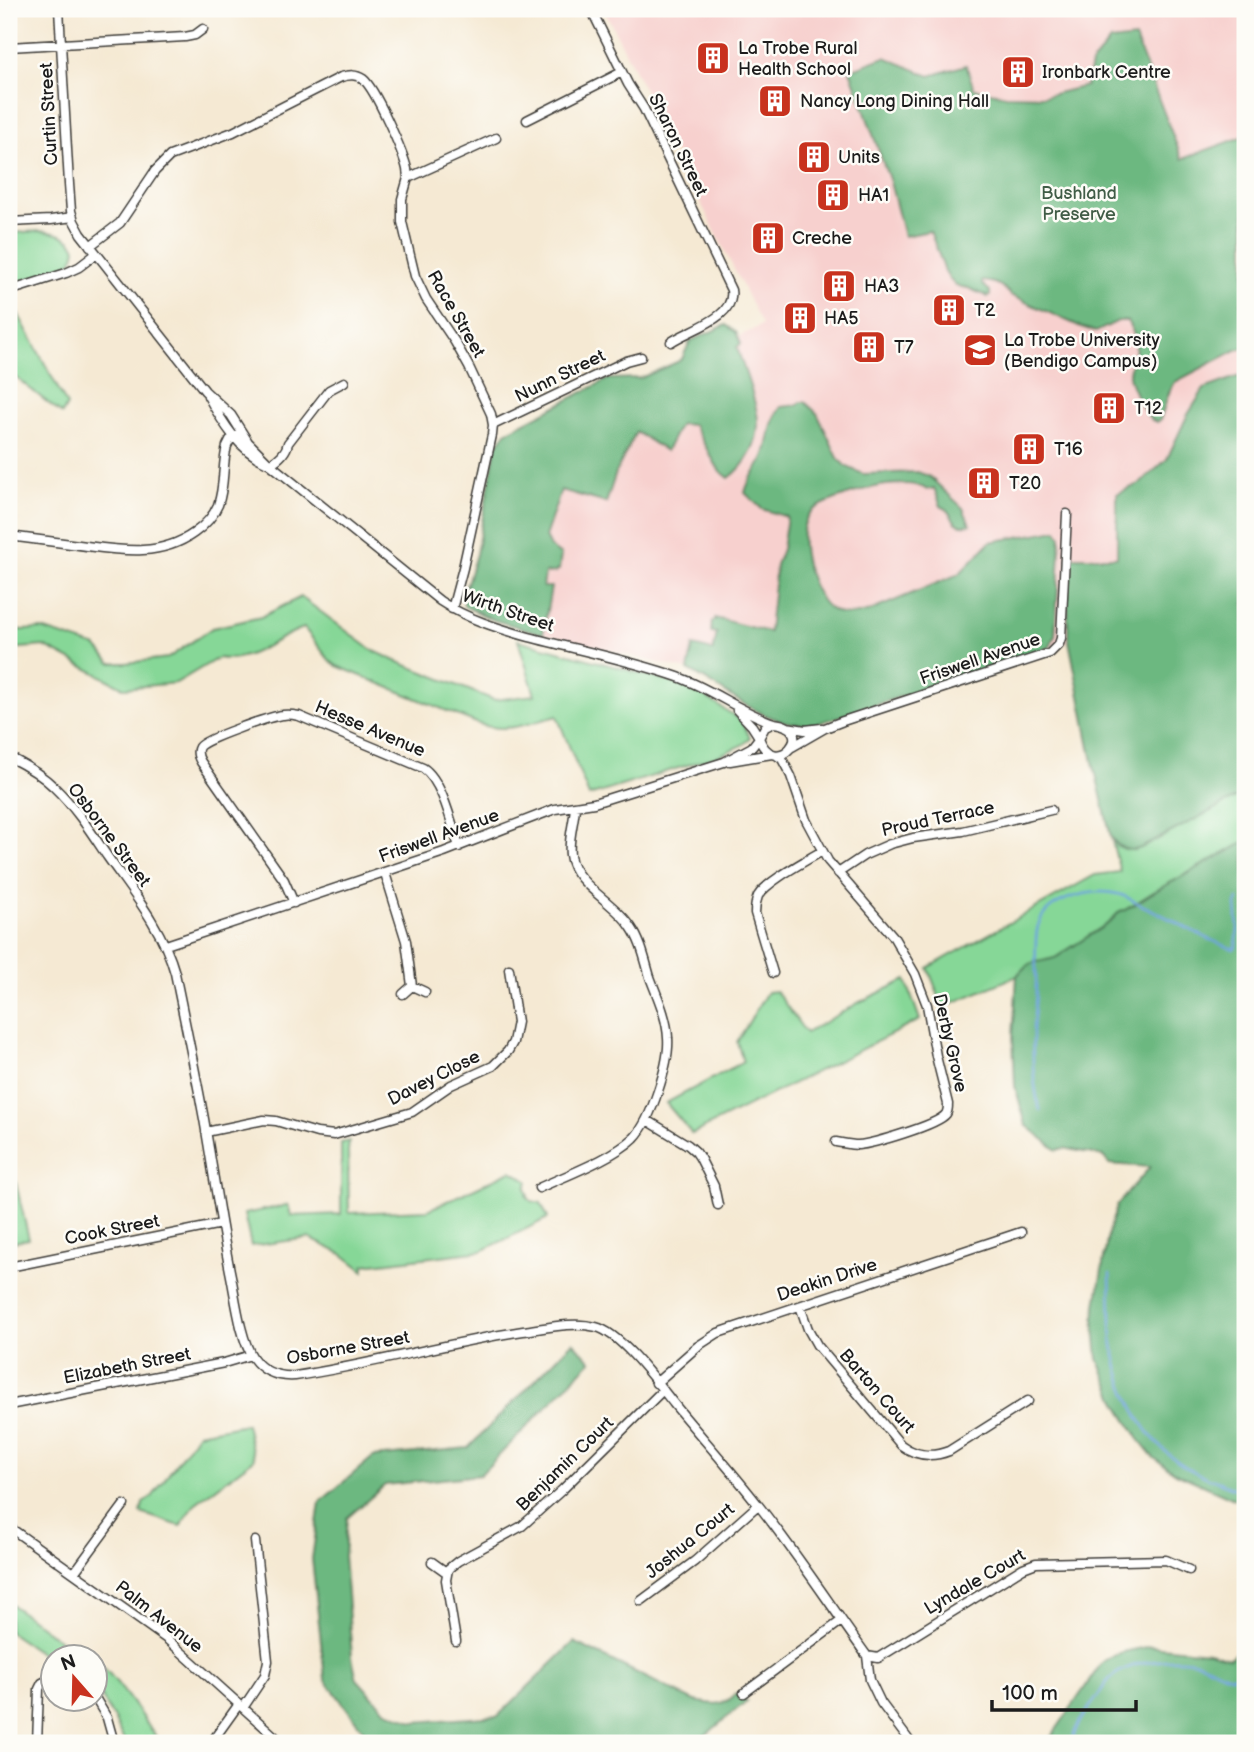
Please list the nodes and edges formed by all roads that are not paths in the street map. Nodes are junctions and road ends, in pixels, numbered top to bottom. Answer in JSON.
{"nodes":[{"id":1,"x":59,"y":9,"type":"edge"},
{"id":2,"x":591,"y":9,"type":"edge"},
{"id":3,"x":203,"y":29,"type":"dead end"},
{"id":4,"x":61,"y":45,"type":"junction"},
{"id":5,"x":9,"y":47,"type":"edge"},
{"id":6,"x":622,"y":72,"type":"junction"},
{"id":7,"x":527,"y":120,"type":"dead end"},
{"id":8,"x":496,"y":138,"type":"dead end"},
{"id":9,"x":408,"y":178,"type":"junction"},
{"id":10,"x":73,"y":217,"type":"junction"},
{"id":11,"x":9,"y":222,"type":"edge"},
{"id":12,"x":90,"y":246,"type":"junction"},
{"id":13,"x":96,"y":254,"type":"junction"},
{"id":14,"x":9,"y":291,"type":"edge"},
{"id":15,"x":671,"y":342,"type":"dead end"},
{"id":16,"x":641,"y":357,"type":"dead end"},
{"id":17,"x":344,"y":382,"type":"dead end"},
{"id":18,"x":493,"y":425,"type":"junction"},
{"id":19,"x":238,"y":435,"type":"junction"},
{"id":20,"x":271,"y":464,"type":"junction"},
{"id":21,"x":1067,"y":514,"type":"dead end"},
{"id":22,"x":9,"y":536,"type":"edge"},
{"id":23,"x":452,"y":609,"type":"junction"},
{"id":24,"x":733,"y":705,"type":"junction"},
{"id":25,"x":774,"y":723,"type":"junction"},
{"id":26,"x":787,"y":727,"type":"junction"},
{"id":27,"x":825,"y":728,"type":"junction"},
{"id":28,"x":759,"y":738,"type":"junction"},
{"id":29,"x":791,"y":748,"type":"junction"},
{"id":30,"x":774,"y":754,"type":"junction"},
{"id":31,"x":9,"y":757,"type":"edge"},
{"id":32,"x":724,"y":762,"type":"junction"},
{"id":33,"x":791,"y":776,"type":"junction"},
{"id":34,"x":575,"y":807,"type":"junction"},
{"id":35,"x":1051,"y":810,"type":"dead end"},
{"id":36,"x":459,"y":847,"type":"junction"},
{"id":37,"x":822,"y":851,"type":"junction"},
{"id":38,"x":385,"y":873,"type":"junction"},
{"id":39,"x":838,"y":873,"type":"junction"},
{"id":40,"x":294,"y":903,"type":"junction"},
{"id":41,"x":166,"y":945,"type":"junction"},
{"id":42,"x":509,"y":969,"type":"dead end"},
{"id":43,"x":773,"y":973,"type":"dead end"},
{"id":44,"x":412,"y":986,"type":"junction"},
{"id":45,"x":425,"y":992,"type":"dead end"},
{"id":46,"x":403,"y":994,"type":"dead end"},
{"id":47,"x":647,"y":1120,"type":"junction"},
{"id":48,"x":206,"y":1132,"type":"junction"},
{"id":49,"x":836,"y":1142,"type":"dead end"},
{"id":50,"x":539,"y":1188,"type":"dead end"},
{"id":51,"x":718,"y":1205,"type":"dead end"},
{"id":52,"x":221,"y":1224,"type":"junction"},
{"id":53,"x":1021,"y":1232,"type":"dead end"},
{"id":54,"x":9,"y":1267,"type":"edge"},
{"id":55,"x":800,"y":1306,"type":"junction"},
{"id":56,"x":251,"y":1354,"type":"junction"},
{"id":57,"x":656,"y":1382,"type":"junction"},
{"id":58,"x":663,"y":1390,"type":"junction"},
{"id":59,"x":1028,"y":1401,"type":"dead end"},
{"id":60,"x":9,"y":1405,"type":"edge"},
{"id":61,"x":124,"y":1505,"type":"dead end"},
{"id":62,"x":758,"y":1505,"type":"junction"},
{"id":63,"x":9,"y":1527,"type":"edge"},
{"id":64,"x":254,"y":1541,"type":"dead end"},
{"id":65,"x":432,"y":1562,"type":"dead end"},
{"id":66,"x":1189,"y":1570,"type":"dead end"},
{"id":67,"x":446,"y":1572,"type":"junction"},
{"id":68,"x":74,"y":1573,"type":"junction"},
{"id":69,"x":641,"y":1601,"type":"dead end"},
{"id":70,"x":841,"y":1620,"type":"junction"},
{"id":71,"x":456,"y":1641,"type":"dead end"},
{"id":72,"x":867,"y":1656,"type":"junction"},
{"id":73,"x":744,"y":1693,"type":"dead end"},
{"id":74,"x":38,"y":1694,"type":"edge"},
{"id":75,"x":241,"y":1706,"type":"junction"},
{"id":76,"x":105,"y":1714,"type":"edge"},
{"id":77,"x":37,"y":1743,"type":"edge"},
{"id":78,"x":114,"y":1743,"type":"edge"},
{"id":79,"x":211,"y":1743,"type":"edge"},
{"id":80,"x":282,"y":1743,"type":"edge"},
{"id":81,"x":911,"y":1743,"type":"edge"}],
"edges":[{"from":1,"to":4,"type":"street","name":"Curtin Street"},
{"from":2,"to":6,"type":"street","name":"Sharon Street"},
{"from":3,"to":4,"type":"street"},
{"from":4,"to":5,"type":"street"},
{"from":4,"to":10,"type":"street","name":"Curtin Street"},
{"from":6,"to":7,"type":"street"},
{"from":6,"to":15,"type":"street","name":"Sharon Street"},
{"from":8,"to":9,"type":"street"},
{"from":9,"to":12,"type":"street","name":"Race Street"},
{"from":9,"to":18,"type":"street","name":"Race Street"},
{"from":10,"to":11,"type":"street"},
{"from":10,"to":12,"type":"street","name":"Wirth Street"},
{"from":12,"to":13,"type":"street","name":"Wirth Street"},
{"from":13,"to":14,"type":"street"},
{"from":13,"to":19,"type":"street","name":"Wirth Street"},
{"from":16,"to":18,"type":"street","name":"Nunn Street"},
{"from":17,"to":20,"type":"street"},
{"from":18,"to":23,"type":"street"},
{"from":19,"to":20,"type":"street","name":"Wirth Street"},
{"from":19,"to":22,"type":"street"},
{"from":20,"to":23,"type":"street","name":"Wirth Street"},
{"from":21,"to":27,"type":"street","name":"Friswell Avenue"},
{"from":23,"to":24,"type":"street","name":"Wirth Street"},
{"from":24,"to":25,"type":"street","name":"Wirth Street"},
{"from":24,"to":28,"type":"street","name":"Wirth Street"},
{"from":25,"to":26,"type":"street"},
{"from":25,"to":28,"type":"street"},
{"from":26,"to":27,"type":"street","name":"Friswell Avenue"},
{"from":26,"to":29,"type":"street"},
{"from":27,"to":29,"type":"street","name":"Friswell Avenue"},
{"from":28,"to":30,"type":"street"},
{"from":28,"to":32,"type":"street","name":"Friswell Avenue"},
{"from":29,"to":30,"type":"street"},
{"from":29,"to":33,"type":"street","name":"Derby Grove"},
{"from":30,"to":32,"type":"street","name":"Friswell Avenue"},
{"from":30,"to":33,"type":"street","name":"Derby Grove"},
{"from":31,"to":41,"type":"street","name":"Osborne Street"},
{"from":32,"to":34,"type":"street","name":"Friswell Avenue"},
{"from":33,"to":37,"type":"street","name":"Derby Grove"},
{"from":34,"to":36,"type":"street","name":"Friswell Avenue"},
{"from":34,"to":47,"type":"street"},
{"from":35,"to":39,"type":"street","name":"Proud Terrace"},
{"from":36,"to":38,"type":"street","name":"Friswell Avenue"},
{"from":36,"to":40,"type":"street","name":"Hesse Avenue"},
{"from":37,"to":39,"type":"street","name":"Derby Grove"},
{"from":37,"to":43,"type":"street"},
{"from":38,"to":40,"type":"street","name":"Friswell Avenue"},
{"from":38,"to":44,"type":"street"},
{"from":39,"to":49,"type":"street","name":"Derby Grove"},
{"from":40,"to":41,"type":"street","name":"Friswell Avenue"},
{"from":41,"to":48,"type":"street","name":"Osborne Street"},
{"from":42,"to":48,"type":"street","name":"Davey Close"},
{"from":44,"to":45,"type":"street"},
{"from":44,"to":46,"type":"street"},
{"from":47,"to":50,"type":"street"},
{"from":47,"to":51,"type":"street"},
{"from":48,"to":52,"type":"street","name":"Osborne Street"},
{"from":52,"to":54,"type":"street","name":"Cook Street"},
{"from":52,"to":56,"type":"street","name":"Osborne Street"},
{"from":53,"to":55,"type":"street","name":"Deakin Drive"},
{"from":55,"to":57,"type":"street","name":"Deakin Drive"},
{"from":55,"to":59,"type":"street","name":"Barton Court"},
{"from":56,"to":57,"type":"street","name":"Osborne Street"},
{"from":56,"to":60,"type":"street","name":"Elizabeth Street"},
{"from":57,"to":58,"type":"street","name":"Osborne Street"},
{"from":58,"to":62,"type":"street","name":"Osborne Street"},
{"from":58,"to":67,"type":"street","name":"Benjamin Court"},
{"from":61,"to":68,"type":"street"},
{"from":62,"to":69,"type":"street","name":"Joshua Court"},
{"from":62,"to":70,"type":"street","name":"Osborne Street"},
{"from":63,"to":68,"type":"street","name":"Palm Avenue"},
{"from":64,"to":75,"type":"street"},
{"from":65,"to":67,"type":"street"},
{"from":66,"to":72,"type":"street","name":"Lyndale Court"},
{"from":67,"to":71,"type":"street"},
{"from":68,"to":75,"type":"street","name":"Palm Avenue"},
{"from":70,"to":72,"type":"street","name":"Osborne Street"},
{"from":70,"to":73,"type":"street"},
{"from":72,"to":81,"type":"street","name":"Osborne Street"},
{"from":74,"to":77,"type":"street"},
{"from":75,"to":79,"type":"street"},
{"from":75,"to":80,"type":"street","name":"Palm Avenue"},
{"from":76,"to":78,"type":"street"}]}
